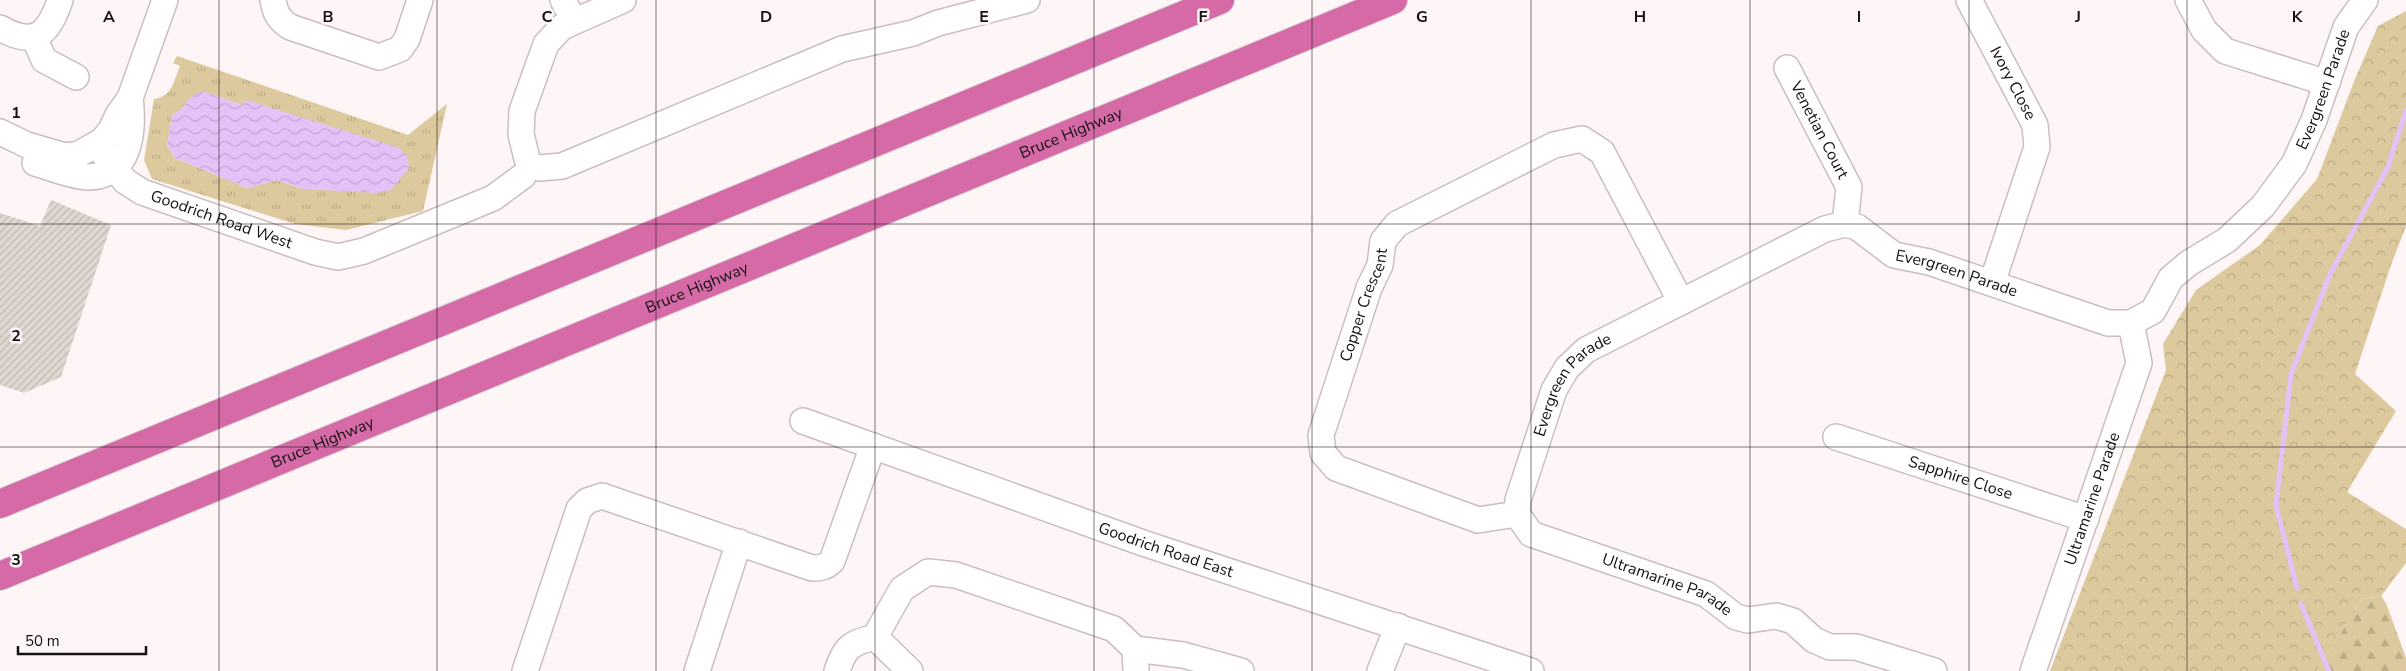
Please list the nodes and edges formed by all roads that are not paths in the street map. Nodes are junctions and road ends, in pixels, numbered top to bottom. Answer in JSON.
{"nodes":[{"id":1,"x":60,"y":0,"type":"edge"},
{"id":2,"x":165,"y":0,"type":"edge"},
{"id":3,"x":272,"y":0,"type":"edge"},
{"id":4,"x":420,"y":0,"type":"edge"},
{"id":5,"x":623,"y":0,"type":"edge"},
{"id":6,"x":1027,"y":0,"type":"edge"},
{"id":7,"x":1220,"y":0,"type":"edge"},
{"id":8,"x":1394,"y":0,"type":"edge"},
{"id":9,"x":1968,"y":0,"type":"edge"},
{"id":10,"x":2188,"y":0,"type":"edge"},
{"id":11,"x":2365,"y":0,"type":"edge"},
{"id":12,"x":568,"y":11,"type":"edge"},
{"id":13,"x":0,"y":28,"type":"edge"},
{"id":14,"x":34,"y":37,"type":"junction"},
{"id":15,"x":1787,"y":68,"type":"dead end"},
{"id":16,"x":76,"y":77,"type":"dead end"},
{"id":17,"x":2327,"y":83,"type":"junction"},
{"id":18,"x":130,"y":98,"type":"junction"},
{"id":19,"x":0,"y":132,"type":"edge"},
{"id":20,"x":97,"y":145,"type":"junction"},
{"id":21,"x":0,"y":150,"type":"edge"},
{"id":22,"x":530,"y":167,"type":"junction"},
{"id":23,"x":114,"y":168,"type":"junction"},
{"id":24,"x":1845,"y":224,"type":"junction"},
{"id":25,"x":1992,"y":283,"type":"junction"},
{"id":26,"x":1681,"y":302,"type":"junction"},
{"id":27,"x":2131,"y":323,"type":"junction"},
{"id":28,"x":803,"y":421,"type":"dead end"},
{"id":29,"x":1836,"y":437,"type":"dead end"},
{"id":30,"x":873,"y":446,"type":"junction"},
{"id":31,"x":0,"y":504,"type":"edge"},
{"id":32,"x":1517,"y":514,"type":"junction"},
{"id":33,"x":2086,"y":519,"type":"junction"},
{"id":34,"x":739,"y":542,"type":"junction"},
{"id":35,"x":0,"y":576,"type":"edge"},
{"id":36,"x":1398,"y":626,"type":"junction"},
{"id":37,"x":875,"y":637,"type":"junction"},
{"id":38,"x":1135,"y":660,"type":"edge"},
{"id":39,"x":525,"y":671,"type":"edge"},
{"id":40,"x":697,"y":671,"type":"edge"},
{"id":41,"x":837,"y":671,"type":"edge"},
{"id":42,"x":910,"y":671,"type":"edge"},
{"id":43,"x":1241,"y":671,"type":"edge"},
{"id":44,"x":1380,"y":671,"type":"edge"},
{"id":45,"x":1532,"y":671,"type":"edge"},
{"id":46,"x":1934,"y":671,"type":"edge"},
{"id":47,"x":2033,"y":671,"type":"edge"}],
"edges":[{"from":1,"to":14,"type":"street"},
{"from":2,"to":18,"type":"street"},
{"from":3,"to":4,"type":"street"},
{"from":5,"to":12,"type":"street"},
{"from":6,"to":22,"type":"street"},
{"from":7,"to":31,"type":"highway"},
{"from":8,"to":35,"type":"highway","name":"Bruce Highway"},
{"from":9,"to":25,"type":"street","name":"Ivory Close"},
{"from":10,"to":17,"type":"street"},
{"from":11,"to":17,"type":"street","name":"Evergreen Parade"},
{"from":12,"to":22,"type":"street"},
{"from":13,"to":14,"type":"street"},
{"from":14,"to":16,"type":"street"},
{"from":15,"to":24,"type":"street","name":"Venetian Court"},
{"from":17,"to":27,"type":"street","name":"Evergreen Parade"},
{"from":18,"to":20,"type":"street"},
{"from":18,"to":23,"type":"street"},
{"from":19,"to":20,"type":"street"},
{"from":20,"to":23,"type":"street","name":"Goodrich Road West"},
{"from":21,"to":23,"type":"street"},
{"from":22,"to":23,"type":"street","name":"Goodrich Road West"},
{"from":24,"to":25,"type":"street","name":"Evergreen Parade"},
{"from":24,"to":26,"type":"street","name":"Evergreen Parade"},
{"from":25,"to":27,"type":"street","name":"Evergreen Parade"},
{"from":26,"to":32,"type":"street","name":"Evergreen Parade"},
{"from":26,"to":32,"type":"street","name":"Copper Crescent"},
{"from":27,"to":33,"type":"street","name":"Ultramarine Parade"},
{"from":28,"to":30,"type":"street","name":"Goodrich Road East"},
{"from":29,"to":33,"type":"street","name":"Sapphire Close"},
{"from":30,"to":34,"type":"street"},
{"from":30,"to":36,"type":"street","name":"Goodrich Road East"},
{"from":32,"to":46,"type":"street","name":"Ultramarine Parade"},
{"from":33,"to":47,"type":"street","name":"Ultramarine Parade"},
{"from":34,"to":39,"type":"street"},
{"from":34,"to":40,"type":"street"},
{"from":36,"to":44,"type":"street"},
{"from":36,"to":45,"type":"street","name":"Goodrich Road East"},
{"from":37,"to":38,"type":"street"},
{"from":37,"to":41,"type":"street"},
{"from":37,"to":42,"type":"street"},
{"from":38,"to":43,"type":"street"}]}
